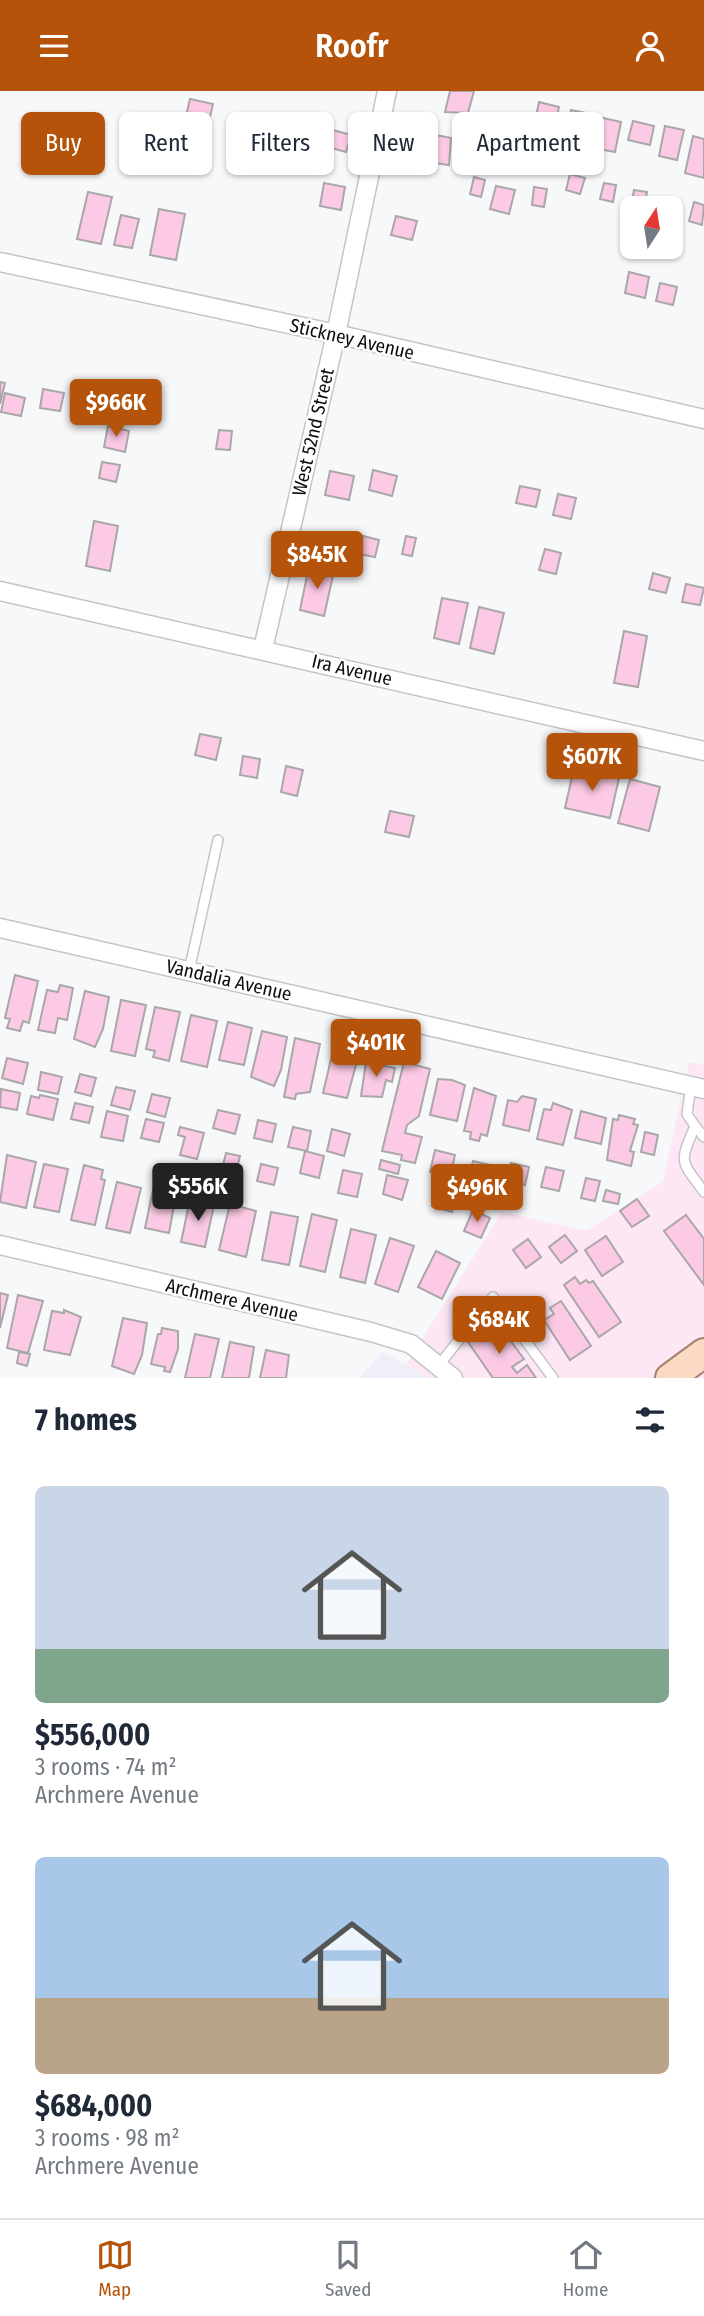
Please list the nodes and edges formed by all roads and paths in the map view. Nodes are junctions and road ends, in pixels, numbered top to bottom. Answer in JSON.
{"nodes":[{"id":1,"x":387,"y":91,"type":"edge"},
{"id":2,"x":0,"y":262,"type":"edge"},
{"id":3,"x":336,"y":334,"type":"junction"},
{"id":4,"x":704,"y":419,"type":"edge"},
{"id":5,"x":0,"y":590,"type":"edge"},
{"id":6,"x":263,"y":649,"type":"junction"},
{"id":7,"x":704,"y":751,"type":"edge"},
{"id":8,"x":218,"y":840,"type":"dead end"},
{"id":9,"x":0,"y":928,"type":"edge"},
{"id":10,"x":189,"y":971,"type":"junction"},
{"id":11,"x":698,"y":1087,"type":"edge"},
{"id":12,"x":695,"y":1126,"type":"junction"},
{"id":13,"x":704,"y":1137,"type":"edge"},
{"id":14,"x":704,"y":1192,"type":"edge"},
{"id":15,"x":0,"y":1245,"type":"edge"},
{"id":16,"x":704,"y":1353,"type":"edge"},
{"id":17,"x":439,"y":1365,"type":"junction"},
{"id":18,"x":453,"y":1378,"type":"edge"},
{"id":19,"x":554,"y":1378,"type":"edge"},
{"id":20,"x":670,"y":1378,"type":"edge"}],
"edges":[{"from":1,"to":3,"type":"street","name":"West 52nd Street"},
{"from":2,"to":3,"type":"street","name":"Stickney Avenue"},
{"from":3,"to":4,"type":"street","name":"Stickney Avenue"},
{"from":3,"to":6,"type":"street","name":"West 52nd Street"},
{"from":5,"to":6,"type":"street","name":"Ira Avenue"},
{"from":6,"to":7,"type":"street","name":"Ira Avenue"},
{"from":8,"to":10,"type":"lane"},
{"from":9,"to":10,"type":"street","name":"Vandalia Avenue"},
{"from":10,"to":11,"type":"street","name":"Vandalia Avenue"},
{"from":11,"to":12,"type":"lane"},
{"from":12,"to":13,"type":"lane"},
{"from":12,"to":14,"type":"lane"},
{"from":15,"to":17,"type":"street","name":"Archmere Avenue"},
{"from":16,"to":20,"type":"main road"},
{"from":17,"to":18,"type":"street","name":"Archmere Avenue"},
{"from":17,"to":19,"type":"lane"}]}
